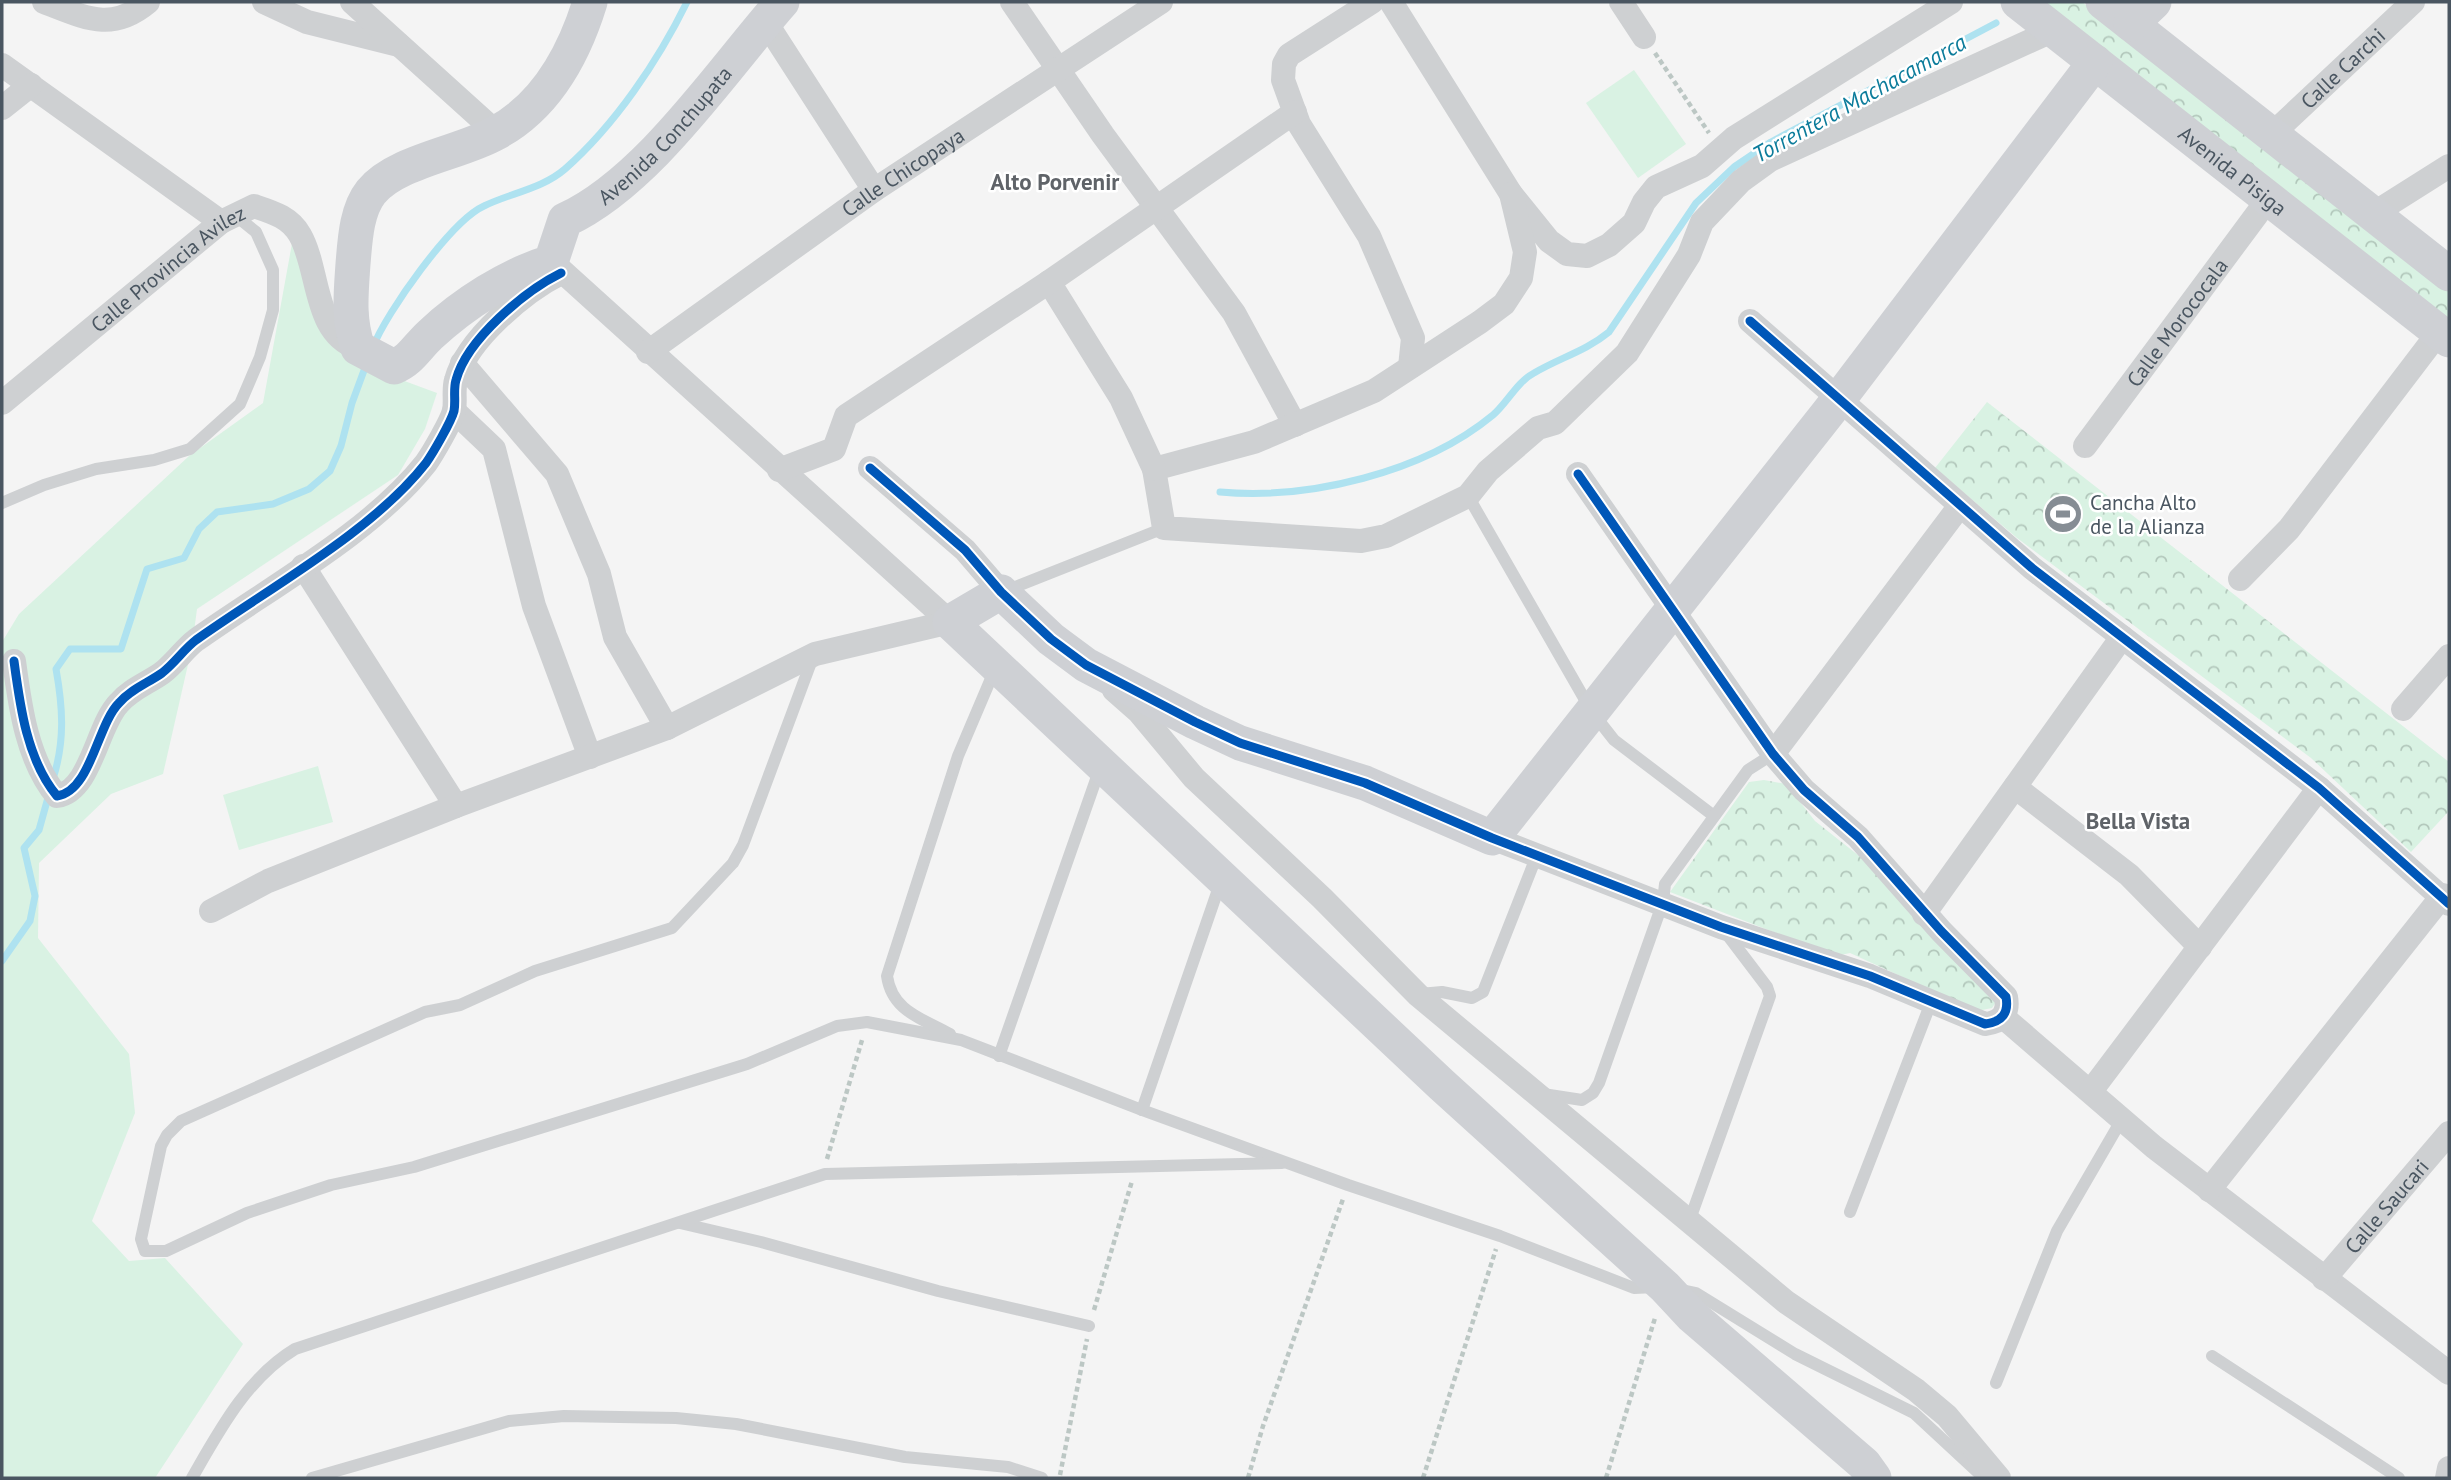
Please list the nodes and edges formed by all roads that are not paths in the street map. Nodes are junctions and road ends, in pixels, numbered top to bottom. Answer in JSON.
{"nodes":[{"id":1,"x":44,"y":2,"type":"edge"},
{"id":2,"x":148,"y":2,"type":"edge"},
{"id":3,"x":264,"y":2,"type":"edge"},
{"id":4,"x":352,"y":2,"type":"edge"},
{"id":5,"x":590,"y":2,"type":"edge"},
{"id":6,"x":1012,"y":2,"type":"edge"},
{"id":7,"x":1161,"y":2,"type":"edge"},
{"id":8,"x":1373,"y":2,"type":"edge"},
{"id":9,"x":1391,"y":2,"type":"edge"},
{"id":10,"x":1620,"y":2,"type":"edge"},
{"id":11,"x":1951,"y":2,"type":"edge"},
{"id":12,"x":2018,"y":2,"type":"edge"},
{"id":13,"x":2103,"y":2,"type":"edge"},
{"id":14,"x":2413,"y":2,"type":"edge"},
{"id":15,"x":773,"y":12,"type":"edge"},
{"id":16,"x":2143,"y":13,"type":"edge"},
{"id":17,"x":2054,"y":30,"type":"junction"},
{"id":18,"x":1644,"y":37,"type":"road end"},
{"id":19,"x":400,"y":45,"type":"junction"},
{"id":20,"x":2095,"y":62,"type":"junction"},
{"id":21,"x":2,"y":65,"type":"edge"},
{"id":22,"x":1056,"y":69,"type":"junction"},
{"id":23,"x":31,"y":85,"type":"junction"},
{"id":24,"x":2,"y":108,"type":"edge"},
{"id":25,"x":1295,"y":112,"type":"junction"},
{"id":26,"x":497,"y":133,"type":"junction"},
{"id":27,"x":2271,"y":135,"type":"junction"},
{"id":28,"x":2449,"y":166,"type":"edge"},
{"id":29,"x":874,"y":190,"type":"junction"},
{"id":30,"x":1511,"y":194,"type":"junction"},
{"id":31,"x":2269,"y":198,"type":"junction"},
{"id":32,"x":1156,"y":208,"type":"junction"},
{"id":33,"x":2373,"y":214,"type":"junction"},
{"id":34,"x":228,"y":219,"type":"junction"},
{"id":35,"x":556,"y":267,"type":"junction"},
{"id":36,"x":2449,"y":274,"type":"edge"},
{"id":37,"x":1049,"y":282,"type":"junction"},
{"id":38,"x":1750,"y":321,"type":"dead end"},
{"id":39,"x":2444,"y":336,"type":"edge"},
{"id":40,"x":358,"y":348,"type":"junction"},
{"id":41,"x":648,"y":352,"type":"junction"},
{"id":42,"x":462,"y":363,"type":"junction"},
{"id":43,"x":1410,"y":367,"type":"junction"},
{"id":44,"x":1839,"y":399,"type":"junction"},
{"id":45,"x":2,"y":403,"type":"edge"},
{"id":46,"x":454,"y":411,"type":"junction"},
{"id":47,"x":1295,"y":425,"type":"junction"},
{"id":48,"x":2085,"y":446,"type":"dead end"},
{"id":49,"x":870,"y":468,"type":"dead end"},
{"id":50,"x":1154,"y":469,"type":"junction"},
{"id":51,"x":779,"y":470,"type":"junction"},
{"id":52,"x":1578,"y":474,"type":"dead end"},
{"id":53,"x":1468,"y":496,"type":"junction"},
{"id":54,"x":2,"y":503,"type":"edge"},
{"id":55,"x":1959,"y":507,"type":"junction"},
{"id":56,"x":1164,"y":528,"type":"junction"},
{"id":57,"x":303,"y":566,"type":"junction"},
{"id":58,"x":2240,"y":579,"type":"dead end"},
{"id":59,"x":1001,"y":592,"type":"junction"},
{"id":60,"x":1672,"y":610,"type":"junction"},
{"id":61,"x":950,"y":622,"type":"junction"},
{"id":62,"x":2122,"y":637,"type":"junction"},
{"id":63,"x":815,"y":654,"type":"junction"},
{"id":64,"x":2449,"y":656,"type":"edge"},
{"id":65,"x":13,"y":661,"type":"dead end"},
{"id":66,"x":1086,"y":665,"type":"junction"},
{"id":67,"x":996,"y":666,"type":"junction"},
{"id":68,"x":2403,"y":709,"type":"dead end"},
{"id":69,"x":1592,"y":712,"type":"junction"},
{"id":70,"x":667,"y":728,"type":"junction"},
{"id":71,"x":1773,"y":754,"type":"junction"},
{"id":72,"x":590,"y":757,"type":"junction"},
{"id":73,"x":1101,"y":764,"type":"junction"},
{"id":74,"x":2015,"y":787,"type":"junction"},
{"id":75,"x":2319,"y":788,"type":"junction"},
{"id":76,"x":456,"y":806,"type":"junction"},
{"id":77,"x":1714,"y":816,"type":"junction"},
{"id":78,"x":1492,"y":838,"type":"junction"},
{"id":79,"x":1537,"y":855,"type":"junction"},
{"id":80,"x":1222,"y":878,"type":"junction"},
{"id":81,"x":2446,"y":900,"type":"edge"},
{"id":82,"x":1663,"y":902,"type":"junction"},
{"id":83,"x":211,"y":911,"type":"dead end"},
{"id":84,"x":1924,"y":914,"type":"junction"},
{"id":85,"x":1721,"y":927,"type":"junction"},
{"id":86,"x":2200,"y":947,"type":"junction"},
{"id":87,"x":1418,"y":995,"type":"junction"},
{"id":88,"x":1932,"y":1000,"type":"junction"},
{"id":89,"x":2003,"y":1017,"type":"junction"},
{"id":90,"x":961,"y":1040,"type":"junction"},
{"id":91,"x":999,"y":1056,"type":"junction"},
{"id":92,"x":2091,"y":1091,"type":"junction"},
{"id":93,"x":1531,"y":1092,"type":"junction"},
{"id":94,"x":1142,"y":1110,"type":"junction"},
{"id":95,"x":2122,"y":1119,"type":"junction"},
{"id":96,"x":2449,"y":1133,"type":"edge"},
{"id":97,"x":1292,"y":1163,"type":"junction"},
{"id":98,"x":2209,"y":1190,"type":"junction"},
{"id":99,"x":1850,"y":1212,"type":"dead end"},
{"id":100,"x":680,"y":1223,"type":"junction"},
{"id":101,"x":1689,"y":1223,"type":"junction"},
{"id":102,"x":2324,"y":1279,"type":"junction"},
{"id":103,"x":1665,"y":1287,"type":"junction"},
{"id":104,"x":1089,"y":1326,"type":"dead end"},
{"id":105,"x":2212,"y":1356,"type":"dead end"},
{"id":106,"x":2449,"y":1373,"type":"edge"},
{"id":107,"x":1996,"y":1383,"type":"dead end"},
{"id":108,"x":2449,"y":1468,"type":"edge"},
{"id":109,"x":192,"y":1478,"type":"edge"},
{"id":110,"x":312,"y":1478,"type":"edge"},
{"id":111,"x":1042,"y":1478,"type":"edge"},
{"id":112,"x":1874,"y":1478,"type":"edge"},
{"id":113,"x":1984,"y":1478,"type":"edge"},
{"id":114,"x":1999,"y":1478,"type":"edge"},
{"id":115,"x":2399,"y":1478,"type":"edge"},
{"id":116,"x":2447,"y":1478,"type":"edge"}],
"edges":[{"from":1,"to":2,"type":"street"},
{"from":3,"to":19,"type":"street"},
{"from":4,"to":19,"type":"street"},
{"from":5,"to":26,"type":"street"},
{"from":6,"to":22,"type":"street"},
{"from":7,"to":22,"type":"street","name":"Calle Chicopaya"},
{"from":8,"to":25,"type":"street"},
{"from":9,"to":30,"type":"street"},
{"from":10,"to":18,"type":"street"},
{"from":11,"to":30,"type":"street"},
{"from":12,"to":17,"type":"street","name":"Avenida Pisiga"},
{"from":13,"to":16,"type":"street"},
{"from":14,"to":27,"type":"street","name":"Calle Carchi"},
{"from":15,"to":29,"type":"street"},
{"from":15,"to":35,"type":"street","name":"Avenida Conchupata"},
{"from":16,"to":27,"type":"street"},
{"from":17,"to":20,"type":"street","name":"Avenida Pisiga"},
{"from":17,"to":53,"type":"street"},
{"from":19,"to":26,"type":"street"},
{"from":20,"to":31,"type":"street","name":"Avenida Pisiga"},
{"from":20,"to":44,"type":"street"},
{"from":21,"to":23,"type":"street"},
{"from":22,"to":29,"type":"street","name":"Calle Chicopaya"},
{"from":22,"to":32,"type":"street"},
{"from":23,"to":24,"type":"street"},
{"from":23,"to":34,"type":"street"},
{"from":25,"to":32,"type":"street"},
{"from":25,"to":43,"type":"street"},
{"from":26,"to":40,"type":"street"},
{"from":27,"to":33,"type":"street"},
{"from":28,"to":33,"type":"street"},
{"from":29,"to":41,"type":"street","name":"Calle Chicopaya"},
{"from":30,"to":43,"type":"street"},
{"from":31,"to":39,"type":"street","name":"Avenida Pisiga"},
{"from":31,"to":48,"type":"street","name":"Calle Morococala"},
{"from":32,"to":37,"type":"street"},
{"from":32,"to":47,"type":"street"},
{"from":33,"to":36,"type":"street"},
{"from":34,"to":40,"type":"street","name":"Calle Provincia Avilez"},
{"from":34,"to":45,"type":"street","name":"Calle Provincia Avilez"},
{"from":34,"to":54,"type":"lane"},
{"from":35,"to":40,"type":"street"},
{"from":35,"to":41,"type":"street"},
{"from":35,"to":42,"type":"street"},
{"from":37,"to":50,"type":"street"},
{"from":37,"to":51,"type":"street"},
{"from":38,"to":44,"type":"street"},
{"from":39,"to":58,"type":"street"},
{"from":41,"to":51,"type":"street"},
{"from":42,"to":46,"type":"street"},
{"from":42,"to":70,"type":"street"},
{"from":43,"to":47,"type":"street"},
{"from":44,"to":55,"type":"street"},
{"from":44,"to":60,"type":"street"},
{"from":46,"to":57,"type":"street"},
{"from":46,"to":72,"type":"street"},
{"from":47,"to":50,"type":"street"},
{"from":49,"to":59,"type":"street"},
{"from":50,"to":56,"type":"street"},
{"from":51,"to":61,"type":"street"},
{"from":52,"to":60,"type":"street"},
{"from":53,"to":56,"type":"street"},
{"from":53,"to":69,"type":"lane"},
{"from":55,"to":62,"type":"street"},
{"from":55,"to":71,"type":"street"},
{"from":56,"to":59,"type":"lane"},
{"from":57,"to":65,"type":"street"},
{"from":57,"to":76,"type":"street"},
{"from":59,"to":61,"type":"street"},
{"from":59,"to":66,"type":"street"},
{"from":60,"to":69,"type":"street"},
{"from":60,"to":71,"type":"street"},
{"from":61,"to":63,"type":"street"},
{"from":61,"to":67,"type":"street"},
{"from":62,"to":74,"type":"street"},
{"from":62,"to":75,"type":"street"},
{"from":63,"to":70,"type":"street"},
{"from":63,"to":90,"type":"lane"},
{"from":64,"to":68,"type":"street"},
{"from":66,"to":78,"type":"street"},
{"from":66,"to":87,"type":"street"},
{"from":67,"to":73,"type":"street"},
{"from":67,"to":90,"type":"lane"},
{"from":69,"to":77,"type":"lane"},
{"from":69,"to":78,"type":"street"},
{"from":70,"to":72,"type":"street"},
{"from":71,"to":77,"type":"lane"},
{"from":71,"to":84,"type":"street"},
{"from":72,"to":76,"type":"street"},
{"from":73,"to":80,"type":"street"},
{"from":73,"to":91,"type":"lane"},
{"from":74,"to":84,"type":"street"},
{"from":74,"to":86,"type":"street"},
{"from":75,"to":81,"type":"street"},
{"from":75,"to":86,"type":"street"},
{"from":76,"to":83,"type":"street"},
{"from":77,"to":82,"type":"lane"},
{"from":78,"to":79,"type":"street"},
{"from":79,"to":82,"type":"street"},
{"from":79,"to":87,"type":"lane"},
{"from":80,"to":94,"type":"lane"},
{"from":80,"to":103,"type":"street"},
{"from":81,"to":98,"type":"street"},
{"from":82,"to":85,"type":"street"},
{"from":82,"to":93,"type":"lane"},
{"from":84,"to":89,"type":"street"},
{"from":85,"to":88,"type":"street"},
{"from":85,"to":101,"type":"lane"},
{"from":86,"to":92,"type":"street"},
{"from":87,"to":93,"type":"street"},
{"from":88,"to":89,"type":"street"},
{"from":88,"to":99,"type":"lane"},
{"from":89,"to":92,"type":"street"},
{"from":90,"to":91,"type":"lane"},
{"from":91,"to":94,"type":"lane"},
{"from":92,"to":95,"type":"street"},
{"from":93,"to":101,"type":"street"},
{"from":94,"to":97,"type":"lane"},
{"from":95,"to":98,"type":"street"},
{"from":95,"to":107,"type":"lane"},
{"from":96,"to":102,"type":"street","name":"Calle Saucari"},
{"from":97,"to":100,"type":"lane"},
{"from":97,"to":103,"type":"lane"},
{"from":98,"to":102,"type":"street"},
{"from":100,"to":104,"type":"lane"},
{"from":100,"to":109,"type":"lane"},
{"from":101,"to":114,"type":"street"},
{"from":102,"to":106,"type":"street"},
{"from":103,"to":112,"type":"street"},
{"from":103,"to":113,"type":"lane"},
{"from":105,"to":115,"type":"lane"},
{"from":108,"to":116,"type":"street"},
{"from":110,"to":111,"type":"lane"}]}
